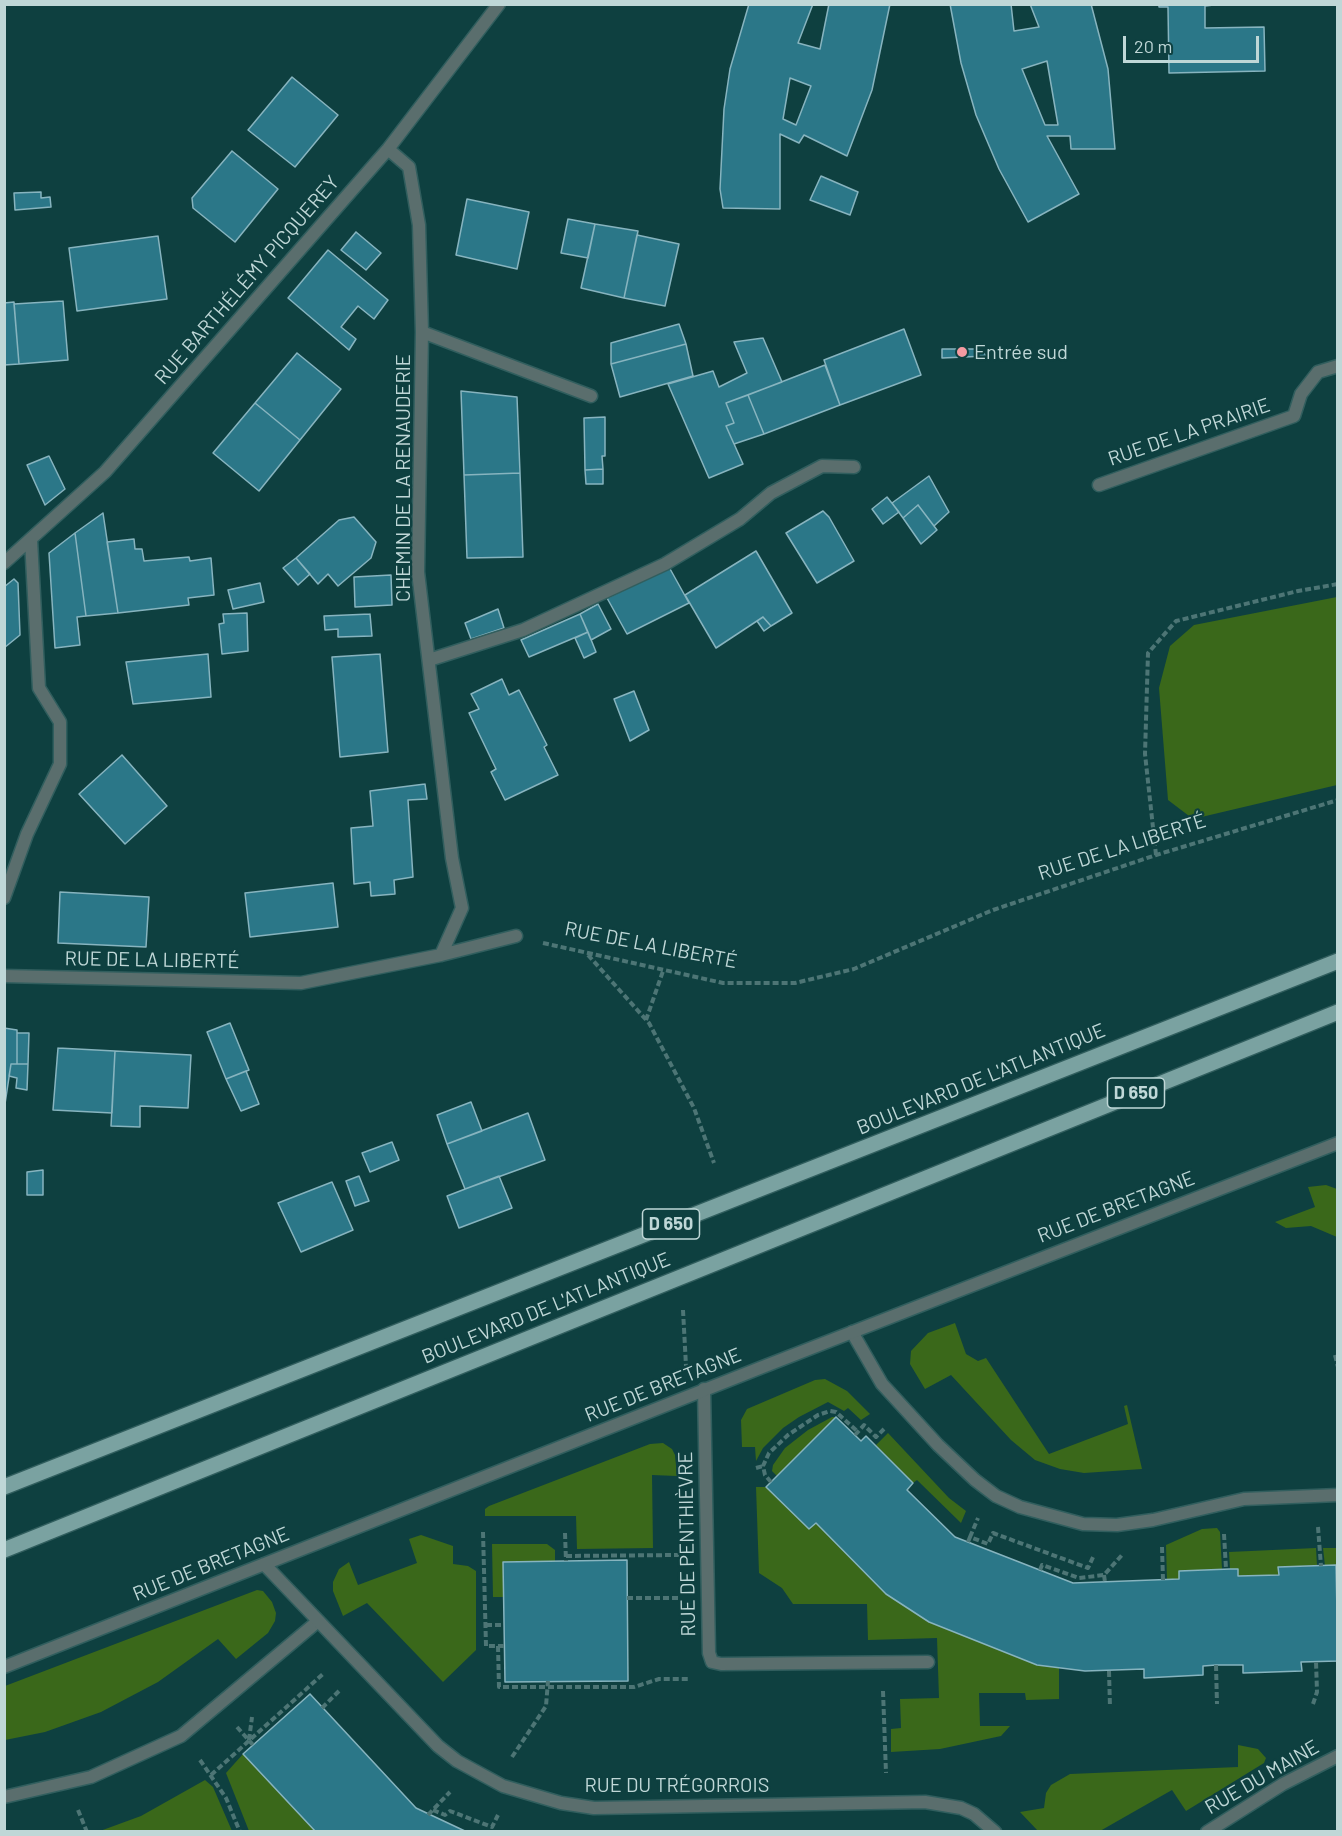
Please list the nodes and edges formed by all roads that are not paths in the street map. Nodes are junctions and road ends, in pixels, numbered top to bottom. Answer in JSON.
{"nodes":[{"id":1,"x":500,"y":4,"type":"edge"},
{"id":2,"x":388,"y":148,"type":"junction"},
{"id":3,"x":422,"y":332,"type":"junction"},
{"id":4,"x":1338,"y":366,"type":"edge"},
{"id":5,"x":591,"y":396,"type":"dead end"},
{"id":6,"x":855,"y":467,"type":"dead end"},
{"id":7,"x":1099,"y":485,"type":"dead end"},
{"id":8,"x":31,"y":540,"type":"junction"},
{"id":9,"x":4,"y":563,"type":"edge"},
{"id":10,"x":429,"y":660,"type":"junction"},
{"id":11,"x":4,"y":898,"type":"edge"},
{"id":12,"x":516,"y":936,"type":"road end"},
{"id":13,"x":441,"y":955,"type":"junction"},
{"id":14,"x":1338,"y":961,"type":"edge"},
{"id":15,"x":4,"y":976,"type":"edge"},
{"id":16,"x":1338,"y":1012,"type":"edge"},
{"id":17,"x":1338,"y":1143,"type":"edge"},
{"id":18,"x":852,"y":1332,"type":"junction"},
{"id":19,"x":704,"y":1389,"type":"junction"},
{"id":20,"x":4,"y":1487,"type":"edge"},
{"id":21,"x":1338,"y":1496,"type":"edge"},
{"id":22,"x":4,"y":1550,"type":"edge"},
{"id":23,"x":264,"y":1564,"type":"junction"},
{"id":24,"x":317,"y":1622,"type":"junction"},
{"id":25,"x":928,"y":1662,"type":"dead end"},
{"id":26,"x":4,"y":1667,"type":"edge"},
{"id":27,"x":1338,"y":1756,"type":"edge"},
{"id":28,"x":4,"y":1797,"type":"edge"},
{"id":29,"x":995,"y":1832,"type":"edge"},
{"id":30,"x":1207,"y":1832,"type":"edge"}],
"edges":[{"from":1,"to":2,"type":"street","name":"RUE BARTHÉLÉMY PICQUEREY"},
{"from":2,"to":3,"type":"street","name":"CHEMIN DE LA RENAUDERIE"},
{"from":2,"to":8,"type":"street","name":"RUE BARTHÉLÉMY PICQUEREY"},
{"from":3,"to":5,"type":"street","name":"CHEMIN DE LA RENAUDERIE"},
{"from":3,"to":10,"type":"street","name":"CHEMIN DE LA RENAUDERIE"},
{"from":4,"to":7,"type":"street","name":"RUE DE LA PRAIRIE"},
{"from":6,"to":10,"type":"street"},
{"from":8,"to":9,"type":"street","name":"RUE BARTHÉLÉMY PICQUEREY"},
{"from":8,"to":11,"type":"street"},
{"from":10,"to":13,"type":"street","name":"CHEMIN DE LA RENAUDERIE"},
{"from":12,"to":13,"type":"street","name":"RUE DE LA LIBERTÉ"},
{"from":13,"to":15,"type":"street","name":"RUE DE LA LIBERTÉ"},
{"from":14,"to":20,"type":"main road","name":"BOULEVARD DE L'ATLANTIQUE","number":"D 650"},
{"from":16,"to":22,"type":"main road","name":"BOULEVARD DE L'ATLANTIQUE","number":"D 650"},
{"from":17,"to":18,"type":"street","name":"RUE DE BRETAGNE"},
{"from":18,"to":19,"type":"street","name":"RUE DE BRETAGNE"},
{"from":18,"to":21,"type":"street"},
{"from":19,"to":23,"type":"street","name":"RUE DE BRETAGNE"},
{"from":19,"to":25,"type":"street","name":"RUE DE PENTHIÈVRE"},
{"from":23,"to":24,"type":"street","name":"RUE DU TRÉGORROIS"},
{"from":23,"to":26,"type":"street","name":"RUE DE BRETAGNE"},
{"from":24,"to":28,"type":"street"},
{"from":24,"to":29,"type":"street","name":"RUE DU TRÉGORROIS"},
{"from":27,"to":30,"type":"street","name":"RUE DU MAINE"}]}
